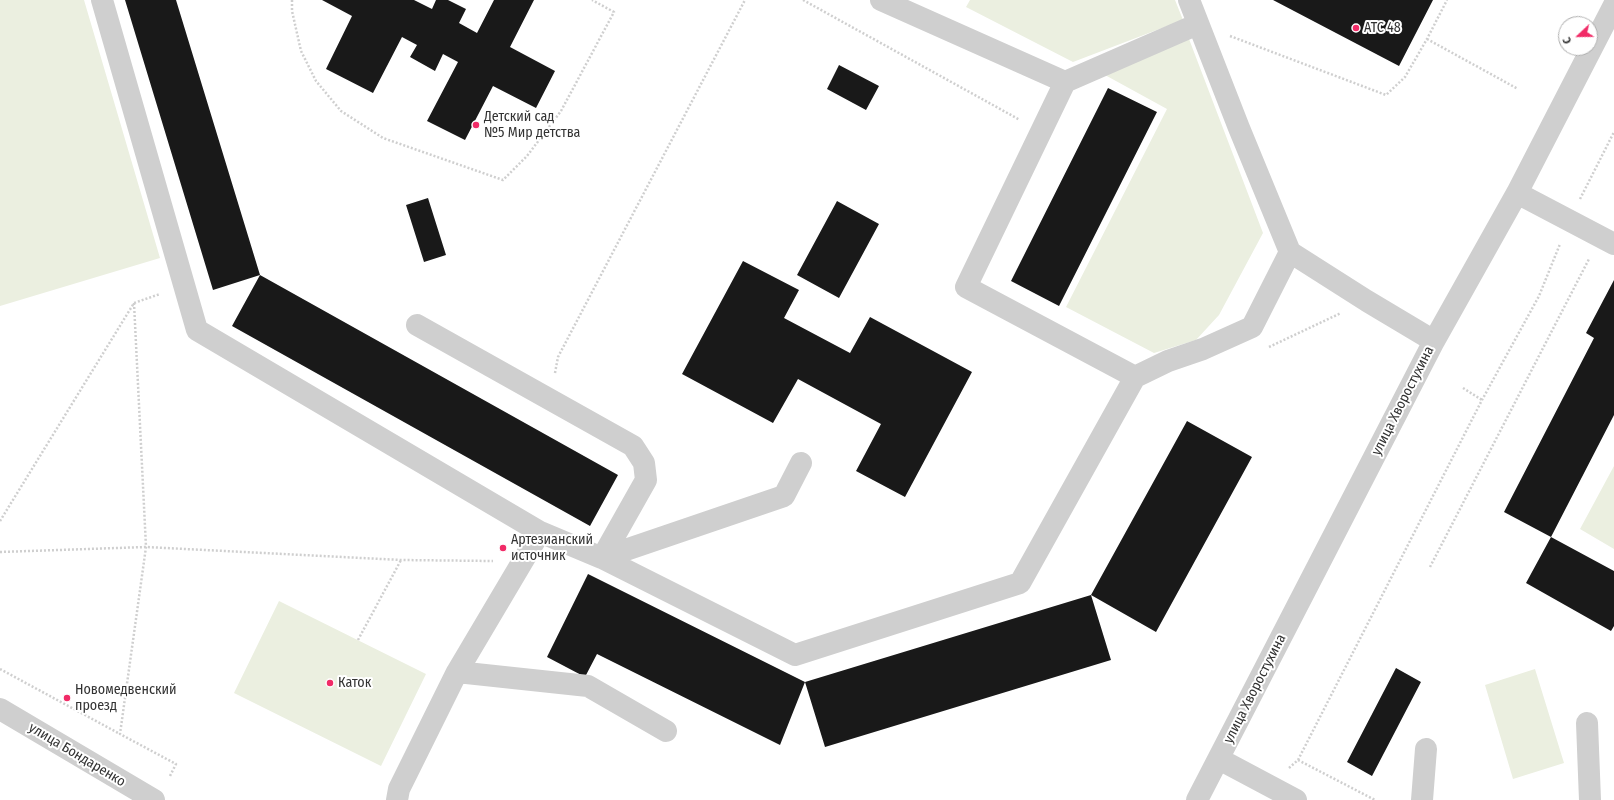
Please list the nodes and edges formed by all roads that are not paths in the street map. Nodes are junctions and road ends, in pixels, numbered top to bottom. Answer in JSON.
{"nodes":[{"id":1,"x":102,"y":0,"type":"edge"},
{"id":2,"x":881,"y":0,"type":"edge"},
{"id":3,"x":1189,"y":0,"type":"edge"},
{"id":4,"x":1614,"y":5,"type":"edge"},
{"id":5,"x":1198,"y":24,"type":"junction"},
{"id":6,"x":1066,"y":82,"type":"junction"},
{"id":7,"x":1517,"y":193,"type":"junction"},
{"id":8,"x":1607,"y":240,"type":"edge"},
{"id":9,"x":1290,"y":252,"type":"junction"},
{"id":10,"x":417,"y":325,"type":"dead end"},
{"id":11,"x":1434,"y":342,"type":"junction"},
{"id":12,"x":1135,"y":377,"type":"junction"},
{"id":13,"x":801,"y":463,"type":"dead end"},
{"id":14,"x":540,"y":532,"type":"junction"},
{"id":15,"x":602,"y":558,"type":"junction"},
{"id":16,"x":457,"y":672,"type":"junction"},
{"id":17,"x":0,"y":709,"type":"edge"},
{"id":18,"x":1587,"y":724,"type":"dead end"},
{"id":19,"x":666,"y":731,"type":"dead end"},
{"id":20,"x":1426,"y":749,"type":"dead end"},
{"id":21,"x":1219,"y":759,"type":"junction"},
{"id":22,"x":154,"y":800,"type":"edge"},
{"id":23,"x":397,"y":800,"type":"edge"},
{"id":24,"x":1198,"y":800,"type":"edge"},
{"id":25,"x":1296,"y":800,"type":"edge"},
{"id":26,"x":1422,"y":800,"type":"edge"},
{"id":27,"x":1590,"y":800,"type":"edge"}],
"edges":[{"from":1,"to":14,"type":"street"},
{"from":2,"to":6,"type":"street"},
{"from":3,"to":5,"type":"street"},
{"from":4,"to":7,"type":"street","name":"улица Хворостухина"},
{"from":5,"to":6,"type":"street"},
{"from":5,"to":9,"type":"street"},
{"from":6,"to":12,"type":"street"},
{"from":7,"to":8,"type":"street"},
{"from":7,"to":11,"type":"street","name":"улица Хворостухина"},
{"from":9,"to":11,"type":"street"},
{"from":9,"to":12,"type":"street"},
{"from":10,"to":15,"type":"street"},
{"from":11,"to":21,"type":"street","name":"улица Хворостухина"},
{"from":12,"to":15,"type":"street"},
{"from":13,"to":15,"type":"street"},
{"from":14,"to":15,"type":"street"},
{"from":14,"to":16,"type":"street"},
{"from":16,"to":19,"type":"street"},
{"from":16,"to":23,"type":"street"},
{"from":17,"to":22,"type":"street","name":"улица Бондаренко"},
{"from":18,"to":27,"type":"street"},
{"from":20,"to":26,"type":"street"},
{"from":21,"to":24,"type":"street","name":"улица Хворостухина"},
{"from":21,"to":25,"type":"street"}]}
